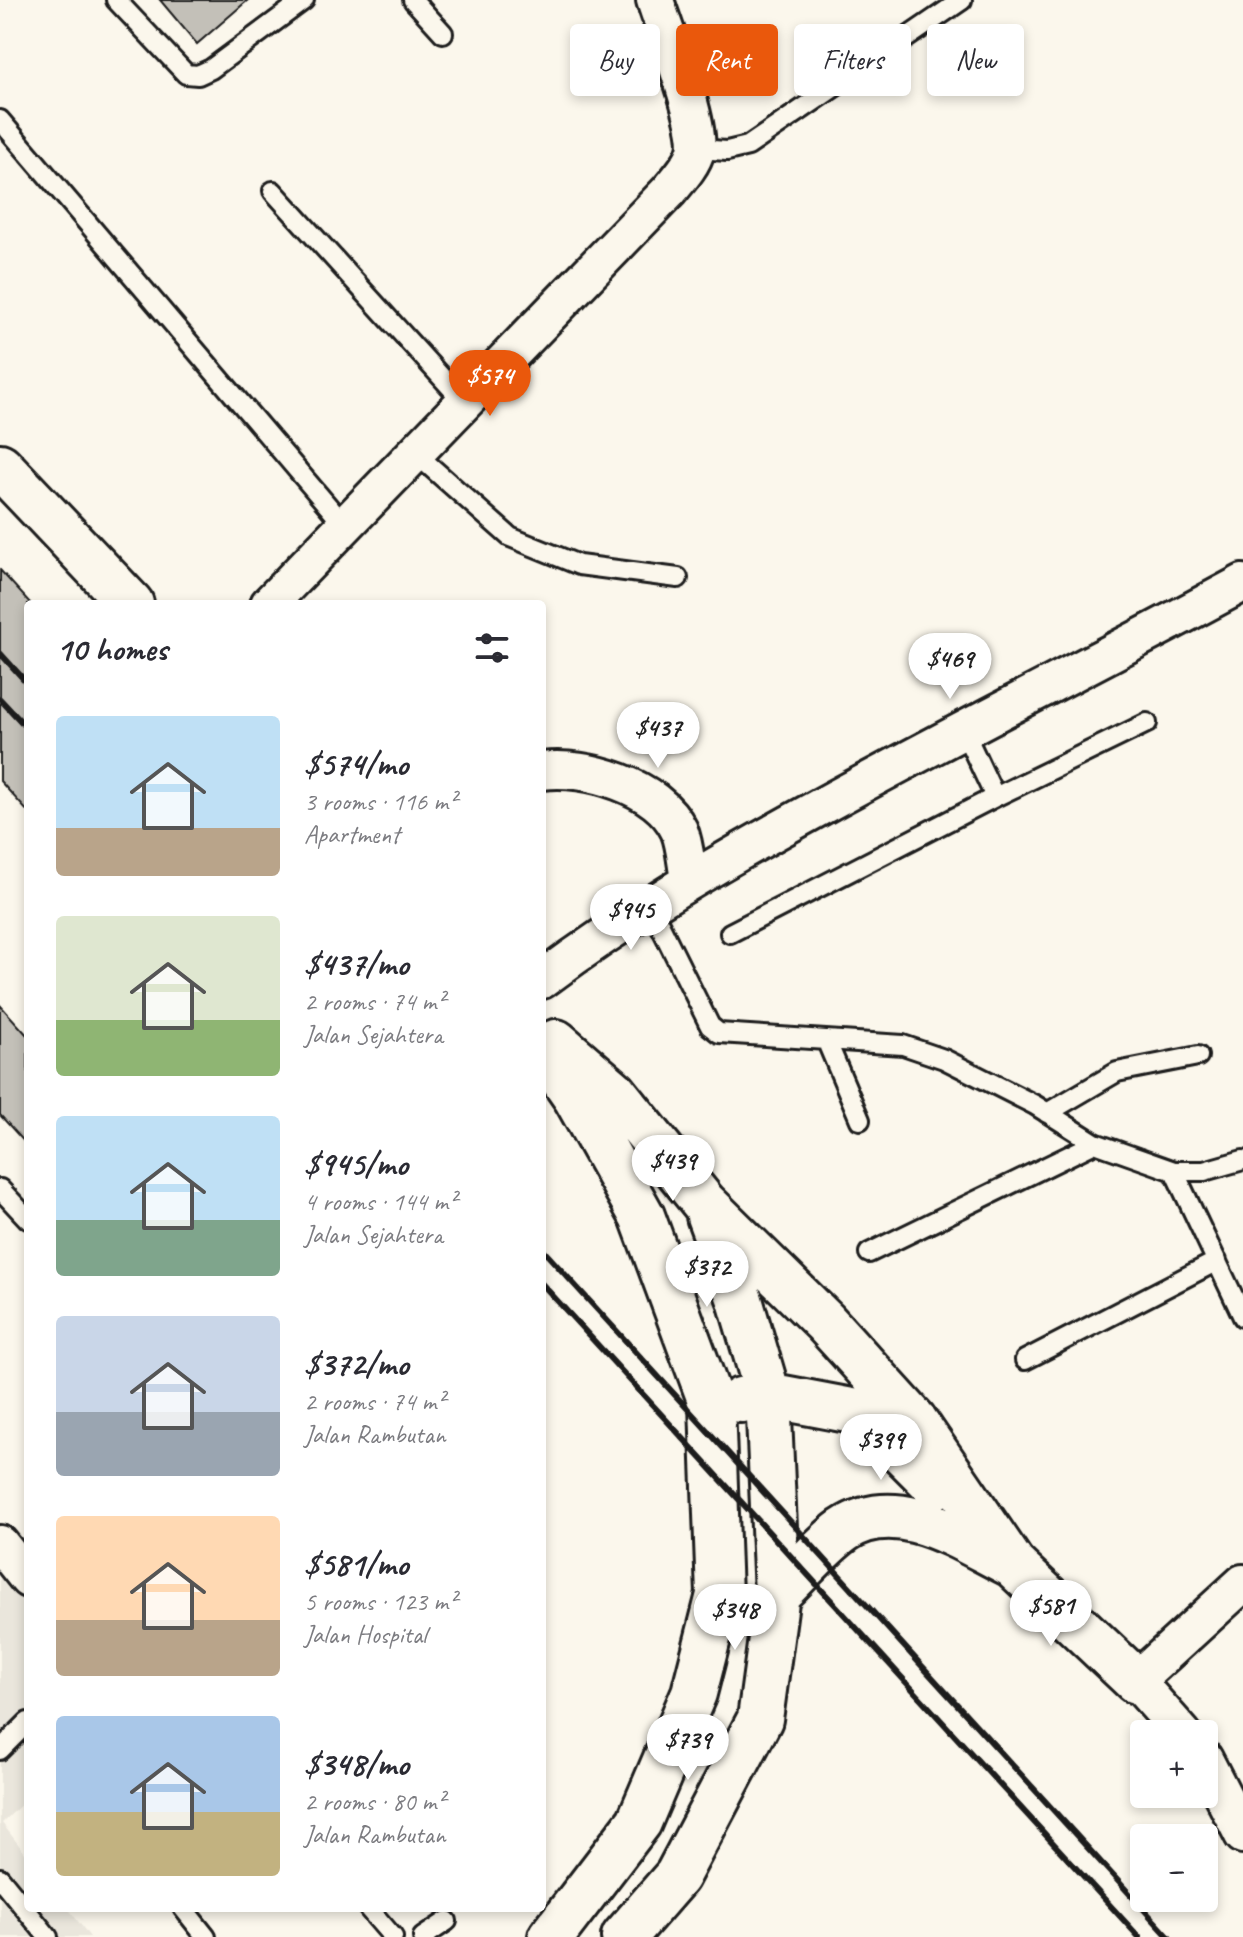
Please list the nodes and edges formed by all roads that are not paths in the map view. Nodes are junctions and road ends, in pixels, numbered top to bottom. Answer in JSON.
{"nodes":[{"id":1,"x":116,"y":0,"type":"edge"},
{"id":2,"x":304,"y":0,"type":"edge"},
{"id":3,"x":413,"y":0,"type":"edge"},
{"id":4,"x":655,"y":0,"type":"edge"},
{"id":5,"x":962,"y":0,"type":"edge"},
{"id":6,"x":443,"y":33,"type":"dead end"},
{"id":7,"x":0,"y":120,"type":"edge"},
{"id":8,"x":697,"y":149,"type":"junction"},
{"id":9,"x":273,"y":191,"type":"dead end"},
{"id":10,"x":464,"y":402,"type":"junction"},
{"id":11,"x":415,"y":453,"type":"junction"},
{"id":12,"x":0,"y":466,"type":"edge"},
{"id":13,"x":345,"y":526,"type":"junction"},
{"id":14,"x":678,"y":578,"type":"dead end"},
{"id":15,"x":1243,"y":583,"type":"edge"},
{"id":16,"x":127,"y":600,"type":"edge"},
{"id":17,"x":273,"y":600,"type":"edge"},
{"id":18,"x":1147,"y":723,"type":"dead end"},
{"id":19,"x":963,"y":729,"type":"junction"},
{"id":20,"x":546,"y":771,"type":"edge"},
{"id":21,"x":995,"y":797,"type":"junction"},
{"id":22,"x":689,"y":879,"type":"junction"},
{"id":23,"x":650,"y":905,"type":"junction"},
{"id":24,"x":730,"y":933,"type":"dead end"},
{"id":25,"x":546,"y":977,"type":"edge"},
{"id":26,"x":546,"y":1033,"type":"edge"},
{"id":27,"x":827,"y":1042,"type":"junction"},
{"id":28,"x":546,"y":1055,"type":"edge"},
{"id":29,"x":1198,"y":1056,"type":"dead end"},
{"id":30,"x":1047,"y":1113,"type":"junction"},
{"id":31,"x":860,"y":1120,"type":"dead end"},
{"id":32,"x":1095,"y":1143,"type":"junction"},
{"id":33,"x":1243,"y":1160,"type":"edge"},
{"id":34,"x":1174,"y":1171,"type":"junction"},
{"id":35,"x":0,"y":1189,"type":"edge"},
{"id":36,"x":704,"y":1203,"type":"junction"},
{"id":37,"x":24,"y":1215,"type":"edge"},
{"id":38,"x":869,"y":1253,"type":"dead end"},
{"id":39,"x":1217,"y":1261,"type":"junction"},
{"id":40,"x":1243,"y":1317,"type":"edge"},
{"id":41,"x":1025,"y":1360,"type":"dead end"},
{"id":42,"x":768,"y":1395,"type":"junction"},
{"id":43,"x":712,"y":1405,"type":"junction"},
{"id":44,"x":0,"y":1544,"type":"edge"},
{"id":45,"x":1013,"y":1565,"type":"junction"},
{"id":46,"x":24,"y":1574,"type":"edge"},
{"id":47,"x":1243,"y":1583,"type":"edge"},
{"id":48,"x":777,"y":1594,"type":"junction"},
{"id":49,"x":1136,"y":1681,"type":"junction"},
{"id":50,"x":1171,"y":1720,"type":"edge"},
{"id":51,"x":24,"y":1726,"type":"edge"},
{"id":52,"x":0,"y":1750,"type":"edge"},
{"id":53,"x":1218,"y":1763,"type":"edge"},
{"id":54,"x":1243,"y":1774,"type":"edge"},
{"id":55,"x":1218,"y":1785,"type":"edge"},
{"id":56,"x":1243,"y":1835,"type":"edge"},
{"id":57,"x":0,"y":1878,"type":"edge"},
{"id":58,"x":24,"y":1908,"type":"edge"},
{"id":59,"x":28,"y":1912,"type":"edge"},
{"id":60,"x":186,"y":1912,"type":"edge"},
{"id":61,"x":371,"y":1912,"type":"edge"},
{"id":62,"x":447,"y":1921,"type":"dead end"},
{"id":63,"x":48,"y":1937,"type":"edge"},
{"id":64,"x":206,"y":1937,"type":"edge"},
{"id":65,"x":393,"y":1937,"type":"edge"},
{"id":66,"x":423,"y":1937,"type":"edge"},
{"id":67,"x":551,"y":1937,"type":"edge"},
{"id":68,"x":624,"y":1937,"type":"edge"}],
"edges":[{"from":1,"to":2,"type":"lane"},
{"from":3,"to":6,"type":"lane"},
{"from":4,"to":8,"type":"street"},
{"from":5,"to":8,"type":"lane"},
{"from":7,"to":13,"type":"lane"},
{"from":8,"to":10,"type":"street"},
{"from":9,"to":10,"type":"lane"},
{"from":10,"to":11,"type":"street"},
{"from":11,"to":13,"type":"street"},
{"from":11,"to":14,"type":"lane"},
{"from":12,"to":16,"type":"street"},
{"from":13,"to":17,"type":"street"},
{"from":15,"to":19,"type":"street"},
{"from":18,"to":21,"type":"lane"},
{"from":19,"to":21,"type":"lane"},
{"from":19,"to":22,"type":"street"},
{"from":20,"to":22,"type":"street"},
{"from":21,"to":24,"type":"lane"},
{"from":22,"to":23,"type":"street"},
{"from":23,"to":25,"type":"street"},
{"from":23,"to":27,"type":"lane"},
{"from":26,"to":36,"type":"street"},
{"from":27,"to":30,"type":"lane"},
{"from":27,"to":31,"type":"lane"},
{"from":28,"to":43,"type":"street"},
{"from":29,"to":30,"type":"lane"},
{"from":30,"to":32,"type":"lane"},
{"from":32,"to":34,"type":"lane"},
{"from":32,"to":38,"type":"lane"},
{"from":33,"to":34,"type":"lane"},
{"from":34,"to":39,"type":"lane"},
{"from":35,"to":37,"type":"lane"},
{"from":36,"to":42,"type":"street"},
{"from":36,"to":45,"type":"street"},
{"from":39,"to":40,"type":"lane"},
{"from":39,"to":41,"type":"lane"},
{"from":42,"to":43,"type":"street"},
{"from":42,"to":45,"type":"street"},
{"from":42,"to":48,"type":"street"},
{"from":43,"to":67,"type":"street"},
{"from":44,"to":46,"type":"street"},
{"from":45,"to":48,"type":"street"},
{"from":45,"to":49,"type":"street"},
{"from":47,"to":49,"type":"street"},
{"from":48,"to":68,"type":"street"},
{"from":49,"to":50,"type":"street"},
{"from":51,"to":52,"type":"lane"},
{"from":53,"to":54,"type":"street"},
{"from":55,"to":56,"type":"street"},
{"from":57,"to":58,"type":"lane"},
{"from":59,"to":63,"type":"lane"},
{"from":60,"to":64,"type":"lane"},
{"from":61,"to":65,"type":"lane"},
{"from":62,"to":66,"type":"lane"}]}
